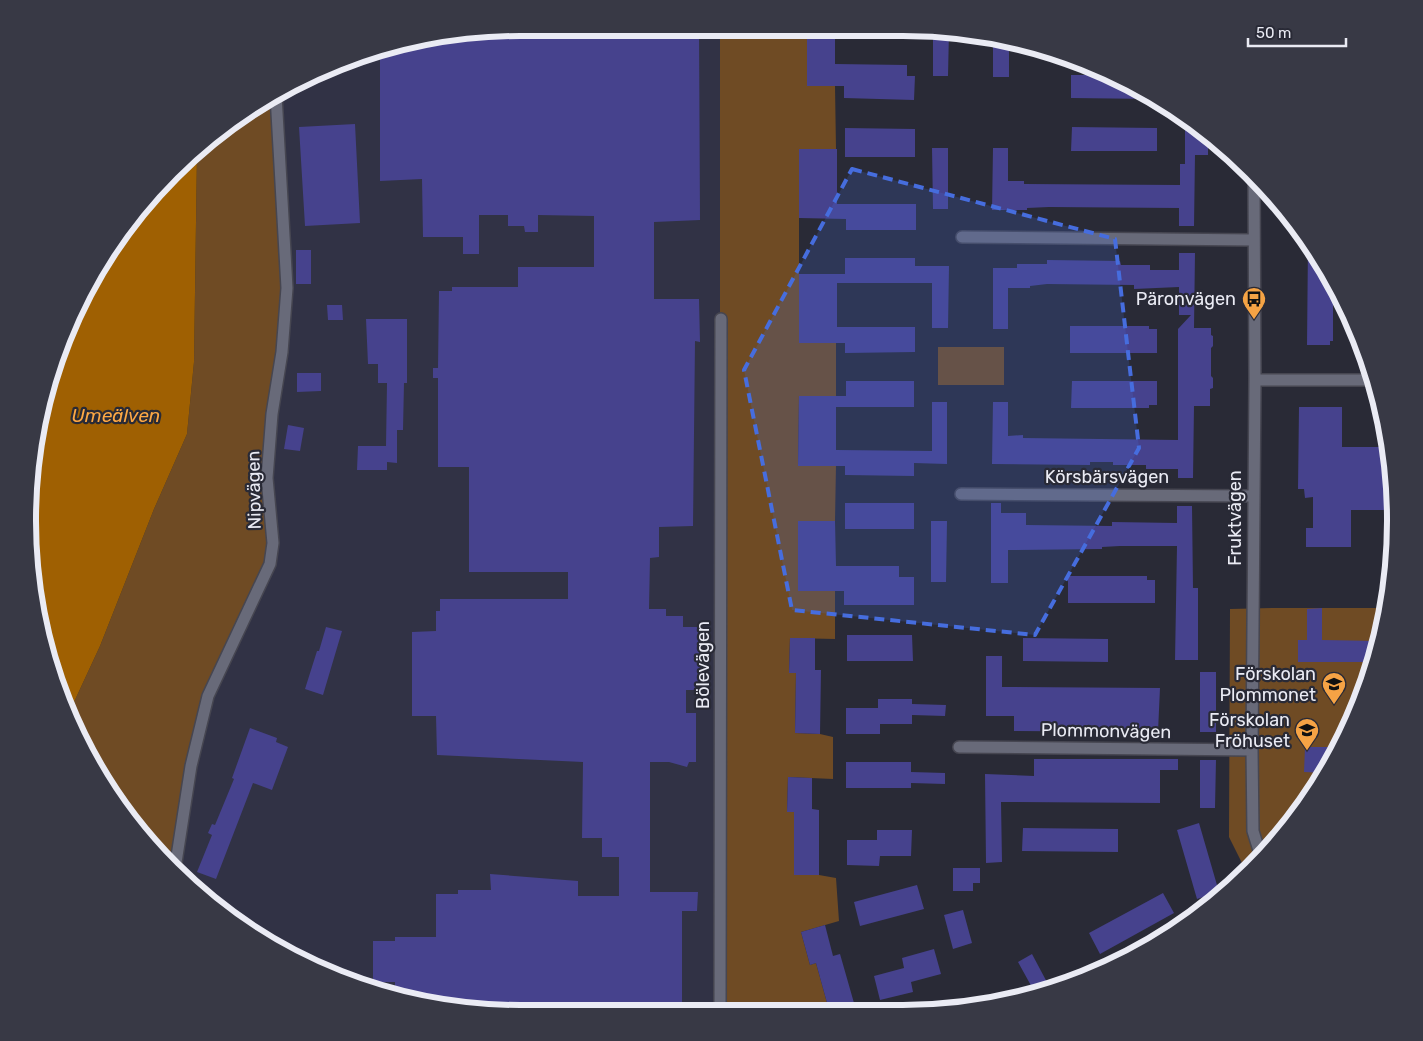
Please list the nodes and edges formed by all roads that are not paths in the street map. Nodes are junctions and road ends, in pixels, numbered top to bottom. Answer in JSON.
{"nodes":[{"id":1,"x":276,"y":102,"type":"edge"},
{"id":2,"x":1254,"y":187,"type":"edge"},
{"id":3,"x":962,"y":237,"type":"dead end"},
{"id":4,"x":1253,"y":240,"type":"junction"},
{"id":5,"x":721,"y":319,"type":"dead end"},
{"id":6,"x":1255,"y":380,"type":"junction"},
{"id":7,"x":1366,"y":380,"type":"edge"},
{"id":8,"x":961,"y":494,"type":"dead end"},
{"id":9,"x":1253,"y":496,"type":"junction"},
{"id":10,"x":960,"y":747,"type":"dead end"},
{"id":11,"x":1252,"y":750,"type":"junction"},
{"id":12,"x":1258,"y":849,"type":"edge"},
{"id":13,"x":176,"y":861,"type":"edge"},
{"id":14,"x":720,"y":1005,"type":"edge"}],
"edges":[{"from":1,"to":13,"type":"street","name":"Nipvägen"},
{"from":2,"to":4,"type":"street","name":"Fruktvägen"},
{"from":3,"to":4,"type":"street"},
{"from":4,"to":6,"type":"street","name":"Fruktvägen"},
{"from":5,"to":14,"type":"street","name":"Bölevägen"},
{"from":6,"to":7,"type":"street"},
{"from":6,"to":9,"type":"street","name":"Fruktvägen"},
{"from":8,"to":9,"type":"street","name":"Körsbärsvägen"},
{"from":9,"to":11,"type":"street","name":"Fruktvägen"},
{"from":10,"to":11,"type":"street","name":"Plommonvägen"},
{"from":11,"to":12,"type":"street","name":"Fruktvägen"}]}
